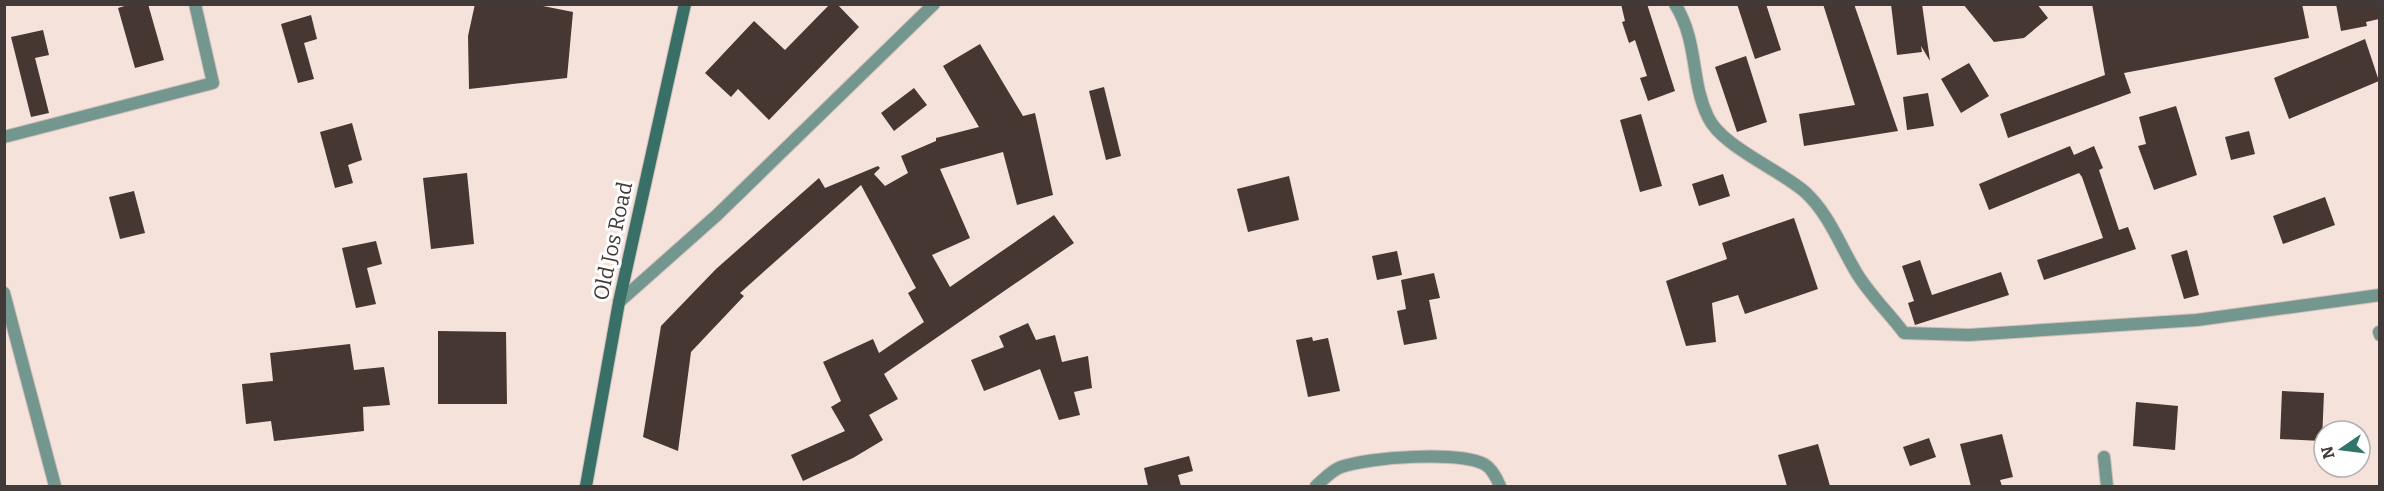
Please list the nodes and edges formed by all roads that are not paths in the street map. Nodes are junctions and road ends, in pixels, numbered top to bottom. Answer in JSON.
{"nodes":[{"id":1,"x":195,"y":4,"type":"edge"},
{"id":2,"x":685,"y":4,"type":"edge"},
{"id":3,"x":934,"y":4,"type":"edge"},
{"id":4,"x":1675,"y":4,"type":"edge"},
{"id":5,"x":4,"y":137,"type":"edge"},
{"id":6,"x":4,"y":293,"type":"edge"},
{"id":7,"x":2379,"y":295,"type":"edge"},
{"id":8,"x":619,"y":302,"type":"junction"},
{"id":9,"x":2104,"y":458,"type":"dead end"},
{"id":10,"x":55,"y":486,"type":"edge"},
{"id":11,"x":586,"y":486,"type":"edge"},
{"id":12,"x":1316,"y":486,"type":"edge"},
{"id":13,"x":1500,"y":486,"type":"edge"},
{"id":14,"x":2107,"y":486,"type":"edge"}],
"edges":[{"from":1,"to":5,"type":"street"},
{"from":2,"to":8,"type":"main road","name":"Old Jos Road"},
{"from":3,"to":8,"type":"street"},
{"from":4,"to":7,"type":"street"},
{"from":6,"to":10,"type":"street"},
{"from":8,"to":11,"type":"main road","name":"Old Jos Road"},
{"from":9,"to":14,"type":"street"},
{"from":12,"to":13,"type":"street"}]}
